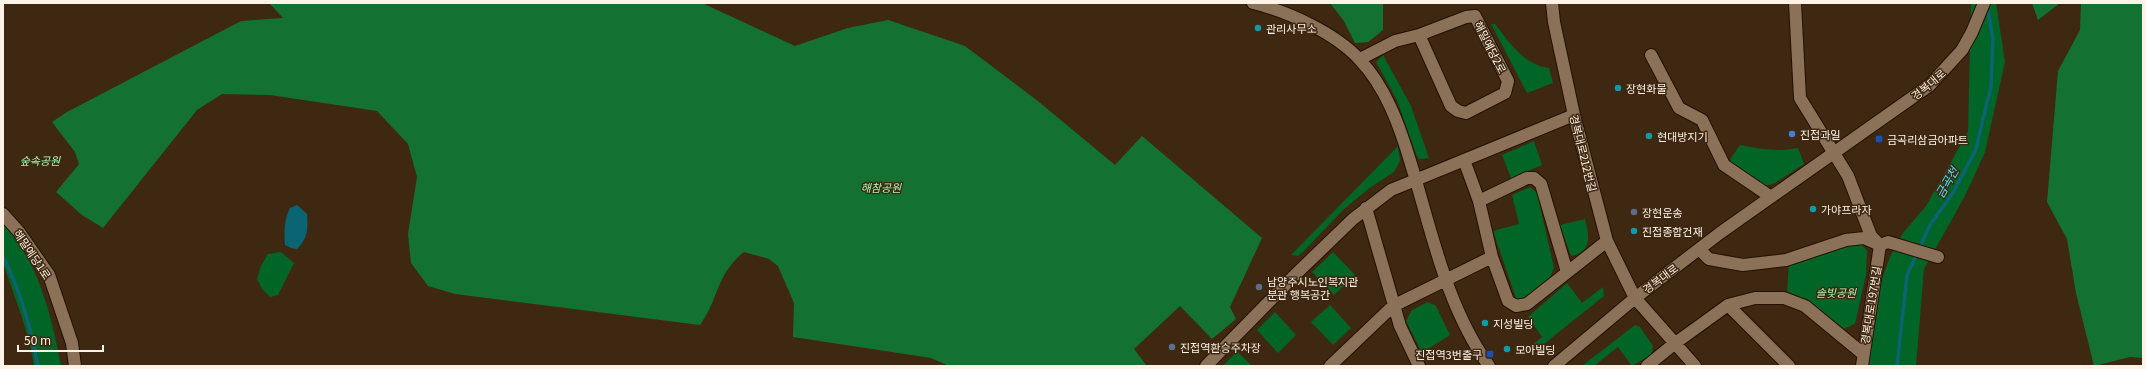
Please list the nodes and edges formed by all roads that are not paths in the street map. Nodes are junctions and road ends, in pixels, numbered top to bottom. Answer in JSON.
{"nodes":[{"id":1,"x":1253,"y":3,"type":"edge"},
{"id":2,"x":1552,"y":3,"type":"edge"},
{"id":3,"x":1795,"y":3,"type":"edge"},
{"id":4,"x":1984,"y":3,"type":"edge"},
{"id":5,"x":1419,"y":35,"type":"junction"},
{"id":6,"x":1651,"y":55,"type":"dead end"},
{"id":7,"x":1360,"y":59,"type":"junction"},
{"id":8,"x":1574,"y":115,"type":"junction"},
{"id":9,"x":1834,"y":153,"type":"junction"},
{"id":10,"x":1464,"y":160,"type":"junction"},
{"id":11,"x":1416,"y":180,"type":"junction"},
{"id":12,"x":1771,"y":197,"type":"junction"},
{"id":13,"x":1480,"y":201,"type":"junction"},
{"id":14,"x":1366,"y":208,"type":"junction"},
{"id":15,"x":3,"y":214,"type":"edge"},
{"id":16,"x":1607,"y":241,"type":"junction"},
{"id":17,"x":1884,"y":244,"type":"junction"},
{"id":18,"x":1699,"y":249,"type":"junction"},
{"id":19,"x":1492,"y":257,"type":"junction"},
{"id":20,"x":1938,"y":257,"type":"dead end"},
{"id":21,"x":1567,"y":272,"type":"junction"},
{"id":22,"x":1445,"y":281,"type":"junction"},
{"id":23,"x":1635,"y":298,"type":"junction"},
{"id":24,"x":1728,"y":305,"type":"junction"},
{"id":25,"x":1393,"y":306,"type":"junction"},
{"id":26,"x":1674,"y":344,"type":"junction"},
{"id":27,"x":1862,"y":353,"type":"junction"},
{"id":28,"x":75,"y":366,"type":"edge"},
{"id":29,"x":1206,"y":366,"type":"edge"},
{"id":30,"x":1330,"y":366,"type":"edge"},
{"id":31,"x":1419,"y":366,"type":"edge"},
{"id":32,"x":1489,"y":366,"type":"edge"},
{"id":33,"x":1554,"y":366,"type":"edge"},
{"id":34,"x":1647,"y":366,"type":"edge"},
{"id":35,"x":1695,"y":366,"type":"edge"},
{"id":36,"x":1789,"y":366,"type":"edge"},
{"id":37,"x":1862,"y":366,"type":"edge"}],
"edges":[{"from":1,"to":7,"type":"street"},
{"from":2,"to":8,"type":"street","name":"경복대로212번길"},
{"from":3,"to":9,"type":"street"},
{"from":4,"to":9,"type":"street","name":"경복대로"},
{"from":5,"to":5,"type":"street","name":"해밀예당2로"},
{"from":5,"to":7,"type":"street","name":"해밀예당2로"},
{"from":6,"to":12,"type":"street"},
{"from":7,"to":11,"type":"street"},
{"from":8,"to":10,"type":"street"},
{"from":8,"to":16,"type":"street","name":"경복대로212번길"},
{"from":9,"to":12,"type":"street","name":"경복대로"},
{"from":9,"to":17,"type":"street"},
{"from":10,"to":11,"type":"street"},
{"from":10,"to":13,"type":"street"},
{"from":11,"to":14,"type":"street"},
{"from":11,"to":22,"type":"street"},
{"from":12,"to":18,"type":"street","name":"경복대로"},
{"from":13,"to":19,"type":"street"},
{"from":13,"to":21,"type":"street"},
{"from":14,"to":25,"type":"street"},
{"from":14,"to":29,"type":"street"},
{"from":15,"to":28,"type":"street","name":"해밀예당1로"},
{"from":16,"to":21,"type":"street"},
{"from":16,"to":23,"type":"street","name":"경복대로212번길"},
{"from":17,"to":18,"type":"street"},
{"from":17,"to":20,"type":"street"},
{"from":17,"to":27,"type":"street","name":"경복대로197번길"},
{"from":18,"to":23,"type":"street","name":"경복대로"},
{"from":19,"to":21,"type":"street"},
{"from":19,"to":22,"type":"street"},
{"from":22,"to":25,"type":"street"},
{"from":22,"to":32,"type":"street"},
{"from":23,"to":26,"type":"street","name":"경복대로212번길"},
{"from":23,"to":33,"type":"street","name":"경복대로"},
{"from":24,"to":26,"type":"street"},
{"from":24,"to":27,"type":"street"},
{"from":24,"to":36,"type":"street"},
{"from":25,"to":30,"type":"street"},
{"from":25,"to":31,"type":"street"},
{"from":26,"to":34,"type":"street"},
{"from":26,"to":35,"type":"street","name":"경복대로212번길"},
{"from":27,"to":37,"type":"street","name":"경복대로197번길"}]}
